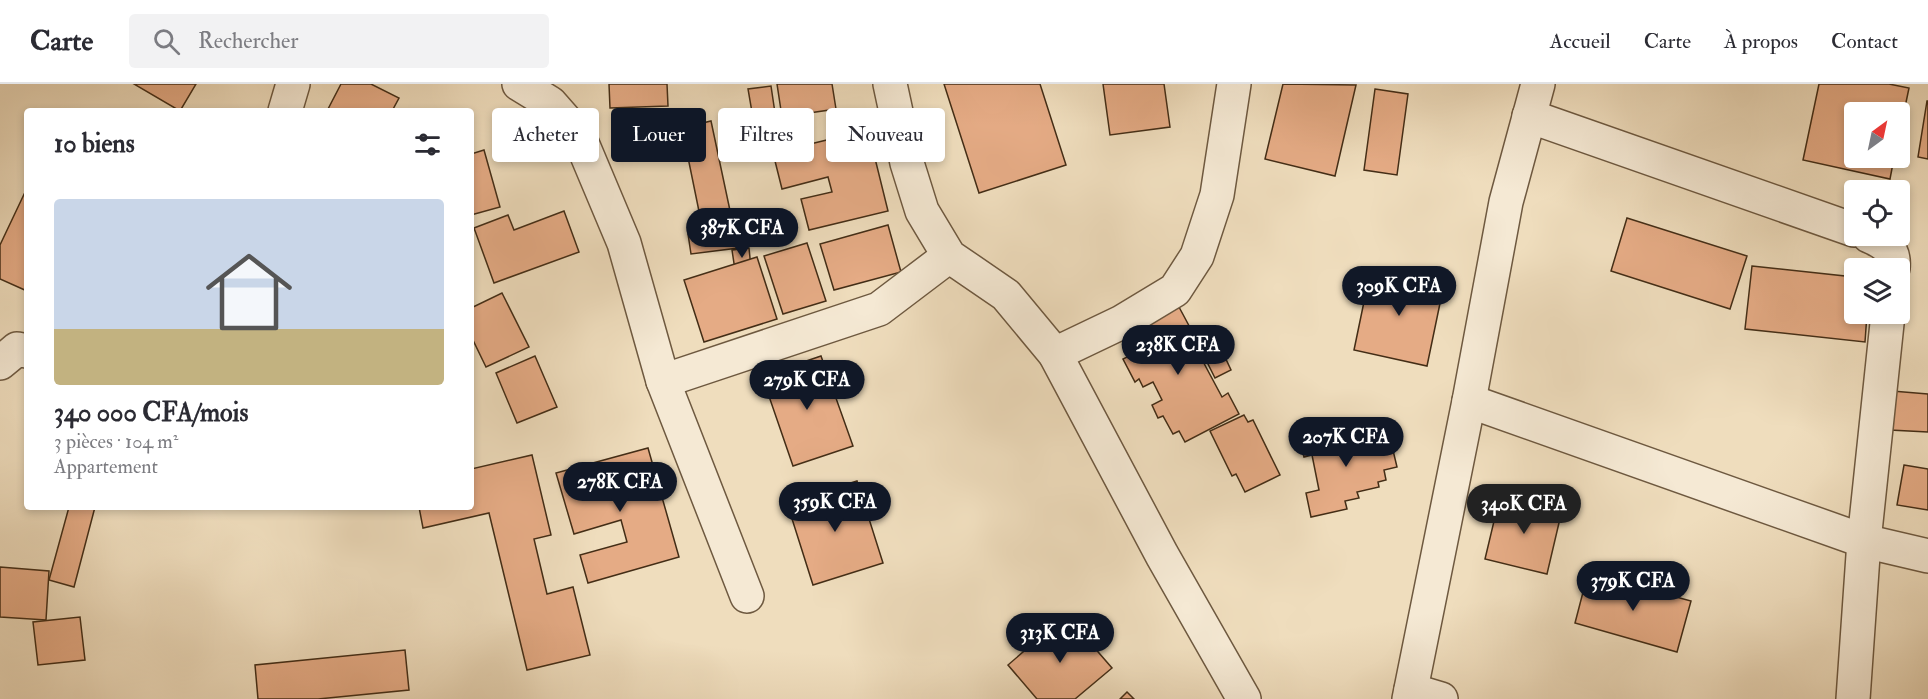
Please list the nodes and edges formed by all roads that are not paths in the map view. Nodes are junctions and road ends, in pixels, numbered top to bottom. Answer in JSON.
{"nodes":[{"id":1,"x":293,"y":84,"type":"edge"},
{"id":2,"x":519,"y":84,"type":"edge"},
{"id":3,"x":890,"y":84,"type":"edge"},
{"id":4,"x":1234,"y":84,"type":"edge"},
{"id":5,"x":1538,"y":84,"type":"edge"},
{"id":6,"x":286,"y":108,"type":"edge"},
{"id":7,"x":1529,"y":116,"type":"junction"},
{"id":8,"x":1844,"y":226,"type":"edge"},
{"id":9,"x":949,"y":256,"type":"junction"},
{"id":10,"x":1887,"y":324,"type":"edge"},
{"id":11,"x":24,"y":350,"type":"edge"},
{"id":12,"x":1055,"y":354,"type":"junction"},
{"id":13,"x":0,"y":363,"type":"edge"},
{"id":14,"x":663,"y":381,"type":"junction"},
{"id":15,"x":1469,"y":401,"type":"junction"},
{"id":16,"x":1864,"y":541,"type":"junction"},
{"id":17,"x":1928,"y":556,"type":"edge"},
{"id":18,"x":747,"y":596,"type":"dead end"},
{"id":19,"x":1420,"y":696,"type":"edge"},
{"id":20,"x":1244,"y":699,"type":"edge"},
{"id":21,"x":1853,"y":699,"type":"edge"}],
"edges":[{"from":1,"to":6,"type":"street"},
{"from":2,"to":14,"type":"street"},
{"from":3,"to":9,"type":"street"},
{"from":4,"to":12,"type":"street"},
{"from":5,"to":7,"type":"street"},
{"from":7,"to":8,"type":"street"},
{"from":7,"to":15,"type":"street"},
{"from":9,"to":12,"type":"street"},
{"from":9,"to":14,"type":"street"},
{"from":10,"to":16,"type":"street"},
{"from":11,"to":13,"type":"street"},
{"from":12,"to":20,"type":"street"},
{"from":14,"to":18,"type":"street"},
{"from":15,"to":16,"type":"street"},
{"from":15,"to":19,"type":"street"},
{"from":16,"to":17,"type":"street"},
{"from":16,"to":21,"type":"street"}]}
